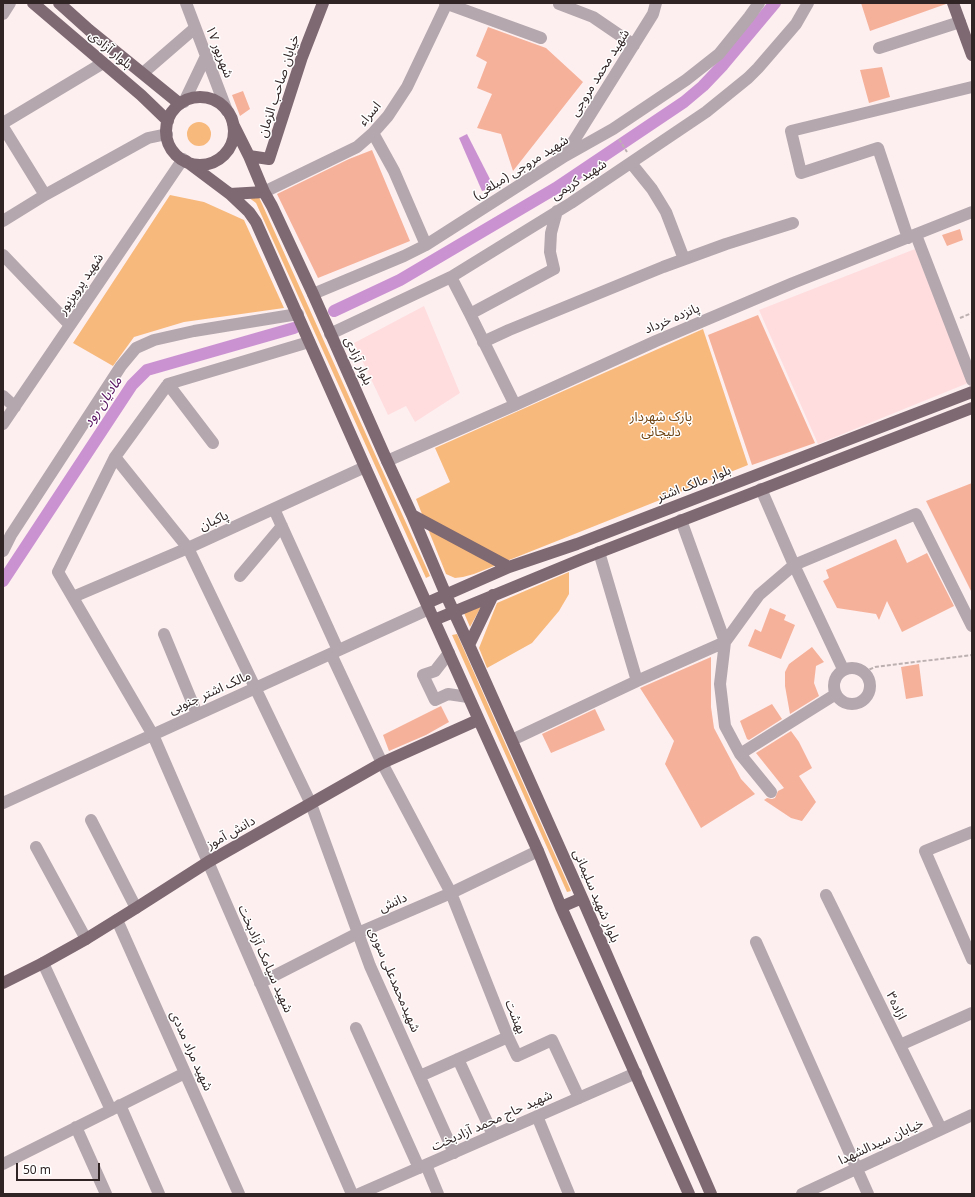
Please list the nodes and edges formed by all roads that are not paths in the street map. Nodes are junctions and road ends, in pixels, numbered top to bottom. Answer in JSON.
{"nodes":[{"id":1,"x":10,"y":3,"type":"edge"},
{"id":2,"x":33,"y":3,"type":"edge"},
{"id":3,"x":59,"y":3,"type":"edge"},
{"id":4,"x":186,"y":3,"type":"edge"},
{"id":5,"x":323,"y":3,"type":"edge"},
{"id":6,"x":446,"y":3,"type":"edge"},
{"id":7,"x":656,"y":3,"type":"edge"},
{"id":8,"x":758,"y":3,"type":"edge"},
{"id":9,"x":808,"y":3,"type":"edge"},
{"id":10,"x":953,"y":3,"type":"edge"},
{"id":11,"x":559,"y":4,"type":"edge"},
{"id":12,"x":3,"y":14,"type":"edge"},
{"id":13,"x":965,"y":27,"type":"edge"},
{"id":14,"x":195,"y":28,"type":"junction"},
{"id":15,"x":541,"y":38,"type":"dead end"},
{"id":16,"x":634,"y":45,"type":"junction"},
{"id":17,"x":879,"y":48,"type":"dead end"},
{"id":18,"x":972,"y":55,"type":"edge"},
{"id":19,"x":206,"y":56,"type":"junction"},
{"id":20,"x":103,"y":63,"type":"junction"},
{"id":21,"x":143,"y":74,"type":"junction"},
{"id":22,"x":972,"y":87,"type":"edge"},
{"id":23,"x":182,"y":103,"type":"junction"},
{"id":24,"x":227,"y":111,"type":"junction"},
{"id":25,"x":168,"y":121,"type":"junction"},
{"id":26,"x":3,"y":124,"type":"edge"},
{"id":27,"x":233,"y":124,"type":"junction"},
{"id":28,"x":3,"y":127,"type":"edge"},
{"id":29,"x":373,"y":133,"type":"junction"},
{"id":30,"x":167,"y":134,"type":"junction"},
{"id":31,"x":249,"y":156,"type":"junction"},
{"id":32,"x":565,"y":156,"type":"junction"},
{"id":33,"x":184,"y":160,"type":"junction"},
{"id":34,"x":632,"y":162,"type":"junction"},
{"id":35,"x":264,"y":192,"type":"junction"},
{"id":36,"x":45,"y":194,"type":"junction"},
{"id":37,"x":230,"y":194,"type":"junction"},
{"id":38,"x":557,"y":211,"type":"junction"},
{"id":39,"x":972,"y":212,"type":"edge"},
{"id":40,"x":3,"y":221,"type":"edge"},
{"id":41,"x":793,"y":224,"type":"dead end"},
{"id":42,"x":912,"y":236,"type":"junction"},
{"id":43,"x":426,"y":244,"type":"junction"},
{"id":44,"x":3,"y":255,"type":"edge"},
{"id":45,"x":684,"y":259,"type":"junction"},
{"id":46,"x":451,"y":277,"type":"junction"},
{"id":47,"x":313,"y":294,"type":"junction"},
{"id":48,"x":298,"y":314,"type":"junction"},
{"id":49,"x":470,"y":314,"type":"junction"},
{"id":50,"x":70,"y":325,"type":"junction"},
{"id":51,"x":330,"y":334,"type":"junction"},
{"id":52,"x":309,"y":342,"type":"junction"},
{"id":53,"x":483,"y":342,"type":"junction"},
{"id":54,"x":972,"y":380,"type":"edge"},
{"id":55,"x":168,"y":384,"type":"junction"},
{"id":56,"x":972,"y":392,"type":"edge"},
{"id":57,"x":3,"y":396,"type":"edge"},
{"id":58,"x":515,"y":405,"type":"junction"},
{"id":59,"x":15,"y":407,"type":"junction"},
{"id":60,"x":972,"y":408,"type":"edge"},
{"id":61,"x":3,"y":424,"type":"edge"},
{"id":62,"x":213,"y":443,"type":"dead end"},
{"id":63,"x":115,"y":457,"type":"junction"},
{"id":64,"x":386,"y":461,"type":"junction"},
{"id":65,"x":365,"y":467,"type":"junction"},
{"id":66,"x":761,"y":489,"type":"junction"},
{"id":67,"x":274,"y":509,"type":"junction"},
{"id":68,"x":412,"y":515,"type":"junction"},
{"id":69,"x":681,"y":520,"type":"junction"},
{"id":70,"x":282,"y":526,"type":"junction"},
{"id":71,"x":7,"y":531,"type":"edge"},
{"id":72,"x":577,"y":544,"type":"junction"},
{"id":73,"x":188,"y":548,"type":"junction"},
{"id":74,"x":3,"y":551,"type":"edge"},
{"id":75,"x":598,"y":552,"type":"junction"},
{"id":76,"x":582,"y":559,"type":"junction"},
{"id":77,"x":794,"y":565,"type":"junction"},
{"id":78,"x":509,"y":567,"type":"junction"},
{"id":79,"x":240,"y":576,"type":"dead end"},
{"id":80,"x":446,"y":595,"type":"junction"},
{"id":81,"x":493,"y":595,"type":"junction"},
{"id":82,"x":73,"y":597,"type":"junction"},
{"id":83,"x":430,"y":610,"type":"junction"},
{"id":84,"x":453,"y":611,"type":"junction"},
{"id":85,"x":972,"y":626,"type":"edge"},
{"id":86,"x":164,"y":634,"type":"dead end"},
{"id":87,"x":725,"y":642,"type":"junction"},
{"id":88,"x":469,"y":645,"type":"junction"},
{"id":89,"x":334,"y":652,"type":"junction"},
{"id":90,"x":449,"y":654,"type":"junction"},
{"id":91,"x":843,"y":669,"type":"junction"},
{"id":92,"x":637,"y":681,"type":"junction"},
{"id":93,"x":255,"y":688,"type":"junction"},
{"id":94,"x":836,"y":694,"type":"junction"},
{"id":95,"x":468,"y":697,"type":"junction"},
{"id":96,"x":198,"y":714,"type":"junction"},
{"id":97,"x":478,"y":720,"type":"junction"},
{"id":98,"x":152,"y":735,"type":"junction"},
{"id":99,"x":512,"y":740,"type":"junction"},
{"id":100,"x":740,"y":754,"type":"junction"},
{"id":101,"x":382,"y":763,"type":"junction"},
{"id":102,"x":771,"y":792,"type":"dead end"},
{"id":103,"x":3,"y":803,"type":"edge"},
{"id":104,"x":311,"y":804,"type":"junction"},
{"id":105,"x":91,"y":820,"type":"dead end"},
{"id":106,"x":972,"y":832,"type":"edge"},
{"id":107,"x":36,"y":847,"type":"dead end"},
{"id":108,"x":538,"y":851,"type":"junction"},
{"id":109,"x":208,"y":862,"type":"junction"},
{"id":110,"x":451,"y":893,"type":"junction"},
{"id":111,"x":826,"y":895,"type":"dead end"},
{"id":112,"x":582,"y":898,"type":"junction"},
{"id":113,"x":562,"y":907,"type":"junction"},
{"id":114,"x":136,"y":908,"type":"junction"},
{"id":115,"x":117,"y":920,"type":"junction"},
{"id":116,"x":358,"y":933,"type":"junction"},
{"id":117,"x":86,"y":939,"type":"junction"},
{"id":118,"x":756,"y":942,"type":"dead end"},
{"id":119,"x":972,"y":959,"type":"edge"},
{"id":120,"x":43,"y":963,"type":"junction"},
{"id":121,"x":3,"y":983,"type":"edge"},
{"id":122,"x":260,"y":983,"type":"junction"},
{"id":123,"x":972,"y":1013,"type":"edge"},
{"id":124,"x":356,"y":1028,"type":"dead end"},
{"id":125,"x":508,"y":1037,"type":"junction"},
{"id":126,"x":900,"y":1046,"type":"junction"},
{"id":127,"x":458,"y":1059,"type":"junction"},
{"id":128,"x":185,"y":1073,"type":"junction"},
{"id":129,"x":636,"y":1073,"type":"junction"},
{"id":130,"x":420,"y":1076,"type":"junction"},
{"id":131,"x":579,"y":1098,"type":"junction"},
{"id":132,"x":116,"y":1108,"type":"junction"},
{"id":133,"x":972,"y":1115,"type":"edge"},
{"id":134,"x":537,"y":1116,"type":"junction"},
{"id":135,"x":76,"y":1127,"type":"junction"},
{"id":136,"x":941,"y":1129,"type":"junction"},
{"id":137,"x":494,"y":1135,"type":"junction"},
{"id":138,"x":454,"y":1153,"type":"junction"},
{"id":139,"x":3,"y":1164,"type":"edge"},
{"id":140,"x":422,"y":1166,"type":"junction"},
{"id":141,"x":856,"y":1169,"type":"junction"},
{"id":142,"x":106,"y":1194,"type":"edge"},
{"id":143,"x":159,"y":1194,"type":"edge"},
{"id":144,"x":239,"y":1194,"type":"edge"},
{"id":145,"x":352,"y":1194,"type":"edge"},
{"id":146,"x":359,"y":1194,"type":"edge"},
{"id":147,"x":438,"y":1194,"type":"edge"},
{"id":148,"x":570,"y":1194,"type":"edge"},
{"id":149,"x":689,"y":1194,"type":"edge"},
{"id":150,"x":711,"y":1194,"type":"edge"},
{"id":151,"x":802,"y":1194,"type":"edge"},
{"id":152,"x":868,"y":1194,"type":"edge"}],
"edges":[{"from":1,"to":12,"type":"street"},
{"from":2,"to":20,"type":"main road","name":"بلوار آزادی"},
{"from":3,"to":21,"type":"main road","name":"بلوار آزادی"},
{"from":4,"to":14,"type":"street","name":"۱۷ شهریور"},
{"from":5,"to":31,"type":"main road","name":"خیابان صاحب الزمان"},
{"from":6,"to":15,"type":"street"},
{"from":6,"to":29,"type":"street","name":"اسراء"},
{"from":7,"to":16,"type":"street","name":"شهید محمد مروجی"},
{"from":8,"to":32,"type":"street","name":"شهید مروجی (مبلغی)"},
{"from":9,"to":34,"type":"street","name":"شهید کریمی"},
{"from":10,"to":13,"type":"main road"},
{"from":11,"to":16,"type":"street"},
{"from":13,"to":17,"type":"street"},
{"from":13,"to":18,"type":"main road"},
{"from":14,"to":19,"type":"street","name":"۱۷ شهریور"},
{"from":14,"to":21,"type":"street"},
{"from":16,"to":32,"type":"street","name":"شهید محمد مروجی"},
{"from":19,"to":23,"type":"street"},
{"from":19,"to":24,"type":"street","name":"۱۷ شهریور"},
{"from":20,"to":25,"type":"main road","name":"بلوار آزادی"},
{"from":20,"to":26,"type":"street"},
{"from":21,"to":23,"type":"main road","name":"بلوار آزادی"},
{"from":22,"to":42,"type":"street"},
{"from":23,"to":24,"type":"main road"},
{"from":23,"to":25,"type":"main road"},
{"from":24,"to":27,"type":"main road"},
{"from":25,"to":30,"type":"main road"},
{"from":27,"to":31,"type":"main road","name":"بلوار آزادی"},
{"from":27,"to":33,"type":"main road"},
{"from":28,"to":36,"type":"street"},
{"from":29,"to":35,"type":"street","name":"اسراء"},
{"from":29,"to":43,"type":"street"},
{"from":30,"to":33,"type":"main road"},
{"from":30,"to":36,"type":"street"},
{"from":31,"to":35,"type":"main road","name":"بلوار آزادی"},
{"from":32,"to":43,"type":"street","name":"شهید مروجی (مبلغی)"},
{"from":33,"to":37,"type":"main road"},
{"from":33,"to":50,"type":"street","name":"شهید پرویزپور"},
{"from":34,"to":38,"type":"street","name":"شهید کریمی"},
{"from":34,"to":45,"type":"street"},
{"from":35,"to":37,"type":"main road"},
{"from":35,"to":47,"type":"main road","name":"بلوار آزادی"},
{"from":36,"to":40,"type":"street"},
{"from":37,"to":48,"type":"main road"},
{"from":38,"to":46,"type":"street","name":"شهید کریمی"},
{"from":38,"to":49,"type":"street"},
{"from":39,"to":42,"type":"street","name":"پانزده خرداد"},
{"from":41,"to":45,"type":"street"},
{"from":42,"to":54,"type":"street"},
{"from":42,"to":58,"type":"street","name":"پانزده خرداد"},
{"from":43,"to":47,"type":"street","name":"شهید مروجی (مبلغی)"},
{"from":44,"to":50,"type":"street"},
{"from":45,"to":53,"type":"street"},
{"from":46,"to":49,"type":"street"},
{"from":46,"to":51,"type":"street","name":"شهید کریمی"},
{"from":47,"to":51,"type":"main road","name":"بلوار آزادی"},
{"from":48,"to":52,"type":"main road"},
{"from":48,"to":71,"type":"street"},
{"from":49,"to":53,"type":"street"},
{"from":50,"to":59,"type":"street","name":"شهید پرویزپور"},
{"from":51,"to":64,"type":"main road","name":"بلوار آزادی"},
{"from":52,"to":55,"type":"street"},
{"from":52,"to":65,"type":"main road"},
{"from":53,"to":58,"type":"street"},
{"from":55,"to":62,"type":"street"},
{"from":55,"to":63,"type":"street"},
{"from":56,"to":72,"type":"main road","name":"بلوار مالک اشتر"},
{"from":57,"to":59,"type":"street"},
{"from":58,"to":64,"type":"street","name":"پانزده خرداد"},
{"from":59,"to":61,"type":"street","name":"شهید پرویزپور"},
{"from":60,"to":66,"type":"main road"},
{"from":63,"to":73,"type":"street","name":"شهیدمحمدعلی سوری"},
{"from":63,"to":82,"type":"street","name":"شهید سیامک آزادبخت"},
{"from":64,"to":68,"type":"main road","name":"بلوار آزادی"},
{"from":65,"to":67,"type":"street","name":"پاکبان"},
{"from":65,"to":83,"type":"main road"},
{"from":66,"to":69,"type":"main road"},
{"from":66,"to":77,"type":"street"},
{"from":67,"to":70,"type":"street","name":"بهشت"},
{"from":67,"to":73,"type":"street","name":"پاکبان"},
{"from":68,"to":78,"type":"main road"},
{"from":68,"to":80,"type":"main road","name":"بلوار آزادی"},
{"from":69,"to":75,"type":"main road"},
{"from":69,"to":87,"type":"street"},
{"from":70,"to":79,"type":"street"},
{"from":70,"to":89,"type":"street","name":"بهشت"},
{"from":71,"to":74,"type":"street"},
{"from":72,"to":76,"type":"main road"},
{"from":72,"to":78,"type":"main road","name":"بلوار مالک اشتر"},
{"from":73,"to":82,"type":"street","name":"پاکبان"},
{"from":73,"to":93,"type":"street","name":"شهیدمحمدعلی سوری"},
{"from":75,"to":76,"type":"main road"},
{"from":75,"to":92,"type":"street"},
{"from":76,"to":81,"type":"main road"},
{"from":77,"to":85,"type":"street"},
{"from":77,"to":87,"type":"street"},
{"from":77,"to":91,"type":"street"},
{"from":78,"to":80,"type":"main road","name":"بلوار مالک اشتر"},
{"from":80,"to":83,"type":"main road","name":"بلوار مالک اشتر"},
{"from":80,"to":84,"type":"main road","name":"بلوار آزادی"},
{"from":81,"to":84,"type":"main road"},
{"from":81,"to":88,"type":"main road"},
{"from":82,"to":98,"type":"street","name":"شهید سیامک آزادبخت"},
{"from":83,"to":84,"type":"main road"},
{"from":83,"to":89,"type":"street","name":"مالک اشتر جنوبی"},
{"from":83,"to":90,"type":"main road"},
{"from":84,"to":88,"type":"main road","name":"بلوار شهید سلیمانی"},
{"from":86,"to":96,"type":"street"},
{"from":87,"to":92,"type":"street"},
{"from":87,"to":100,"type":"street"},
{"from":88,"to":99,"type":"main road","name":"بلوار شهید سلیمانی"},
{"from":89,"to":93,"type":"street","name":"مالک اشتر جنوبی"},
{"from":89,"to":101,"type":"street","name":"بهشت"},
{"from":90,"to":95,"type":"main road"},
{"from":90,"to":95,"type":"street"},
{"from":91,"to":94,"type":"street"},
{"from":91,"to":94,"type":"street"},
{"from":92,"to":99,"type":"street"},
{"from":93,"to":96,"type":"street","name":"مالک اشتر جنوبی"},
{"from":93,"to":104,"type":"street","name":"شهیدمحمدعلی سوری"},
{"from":94,"to":100,"type":"street"},
{"from":95,"to":97,"type":"main road"},
{"from":96,"to":98,"type":"street","name":"مالک اشتر جنوبی"},
{"from":97,"to":101,"type":"main road","name":"دانش آموز"},
{"from":97,"to":108,"type":"main road"},
{"from":98,"to":103,"type":"street","name":"مالک اشتر جنوبی"},
{"from":98,"to":109,"type":"street","name":"شهید سیامک آزادبخت"},
{"from":99,"to":112,"type":"main road","name":"بلوار شهید سلیمانی"},
{"from":100,"to":102,"type":"street"},
{"from":101,"to":104,"type":"main road","name":"دانش آموز"},
{"from":101,"to":110,"type":"street","name":"بهشت"},
{"from":104,"to":109,"type":"main road","name":"دانش آموز"},
{"from":104,"to":116,"type":"street","name":"شهیدمحمدعلی سوری"},
{"from":105,"to":114,"type":"street"},
{"from":106,"to":119,"type":"street"},
{"from":107,"to":117,"type":"street"},
{"from":108,"to":110,"type":"street","name":"دانش"},
{"from":108,"to":113,"type":"main road"},
{"from":109,"to":114,"type":"main road","name":"دانش آموز"},
{"from":109,"to":122,"type":"street","name":"شهید سیامک آزادبخت"},
{"from":110,"to":116,"type":"street","name":"دانش"},
{"from":110,"to":125,"type":"street","name":"بهشت"},
{"from":111,"to":126,"type":"street","name":"ازاده۳"},
{"from":112,"to":113,"type":"main road"},
{"from":112,"to":150,"type":"main road","name":"بلوار شهید سلیمانی"},
{"from":113,"to":129,"type":"main road"},
{"from":114,"to":115,"type":"main road","name":"دانش آموز"},
{"from":115,"to":117,"type":"main road","name":"دانش آموز"},
{"from":115,"to":128,"type":"street","name":"شهید مراد مددی"},
{"from":116,"to":122,"type":"street","name":"دانش"},
{"from":116,"to":130,"type":"street","name":"شهیدمحمدعلی سوری"},
{"from":117,"to":120,"type":"main road","name":"دانش آموز"},
{"from":118,"to":141,"type":"street"},
{"from":120,"to":121,"type":"main road","name":"دانش آموز"},
{"from":120,"to":132,"type":"street"},
{"from":122,"to":145,"type":"street","name":"شهید سیامک آزادبخت"},
{"from":123,"to":126,"type":"street"},
{"from":124,"to":140,"type":"street"},
{"from":125,"to":127,"type":"street"},
{"from":125,"to":131,"type":"street","name":"بهشت"},
{"from":126,"to":136,"type":"street","name":"ازاده۳"},
{"from":127,"to":130,"type":"street"},
{"from":127,"to":137,"type":"street"},
{"from":128,"to":132,"type":"street"},
{"from":128,"to":144,"type":"street","name":"شهید مراد مددی"},
{"from":129,"to":131,"type":"street","name":"شهید حاج محمد آزادبخت"},
{"from":129,"to":149,"type":"main road"},
{"from":130,"to":138,"type":"street","name":"شهیدمحمدعلی سوری"},
{"from":131,"to":134,"type":"street","name":"شهید حاج محمد آزادبخت"},
{"from":132,"to":135,"type":"street"},
{"from":132,"to":143,"type":"street"},
{"from":133,"to":136,"type":"street","name":"خیابان سیدالشهدا"},
{"from":134,"to":137,"type":"street","name":"شهید حاج محمد آزادبخت"},
{"from":134,"to":148,"type":"street"},
{"from":135,"to":139,"type":"street"},
{"from":135,"to":142,"type":"street"},
{"from":136,"to":141,"type":"street","name":"خیابان سیدالشهدا"},
{"from":137,"to":138,"type":"street","name":"شهید حاج محمد آزادبخت"},
{"from":138,"to":140,"type":"street","name":"شهید حاج محمد آزادبخت"},
{"from":140,"to":146,"type":"street","name":"شهید حاج محمد آزادبخت"},
{"from":140,"to":147,"type":"street"},
{"from":141,"to":151,"type":"street","name":"خیابان سیدالشهدا"},
{"from":141,"to":152,"type":"street"}]}
